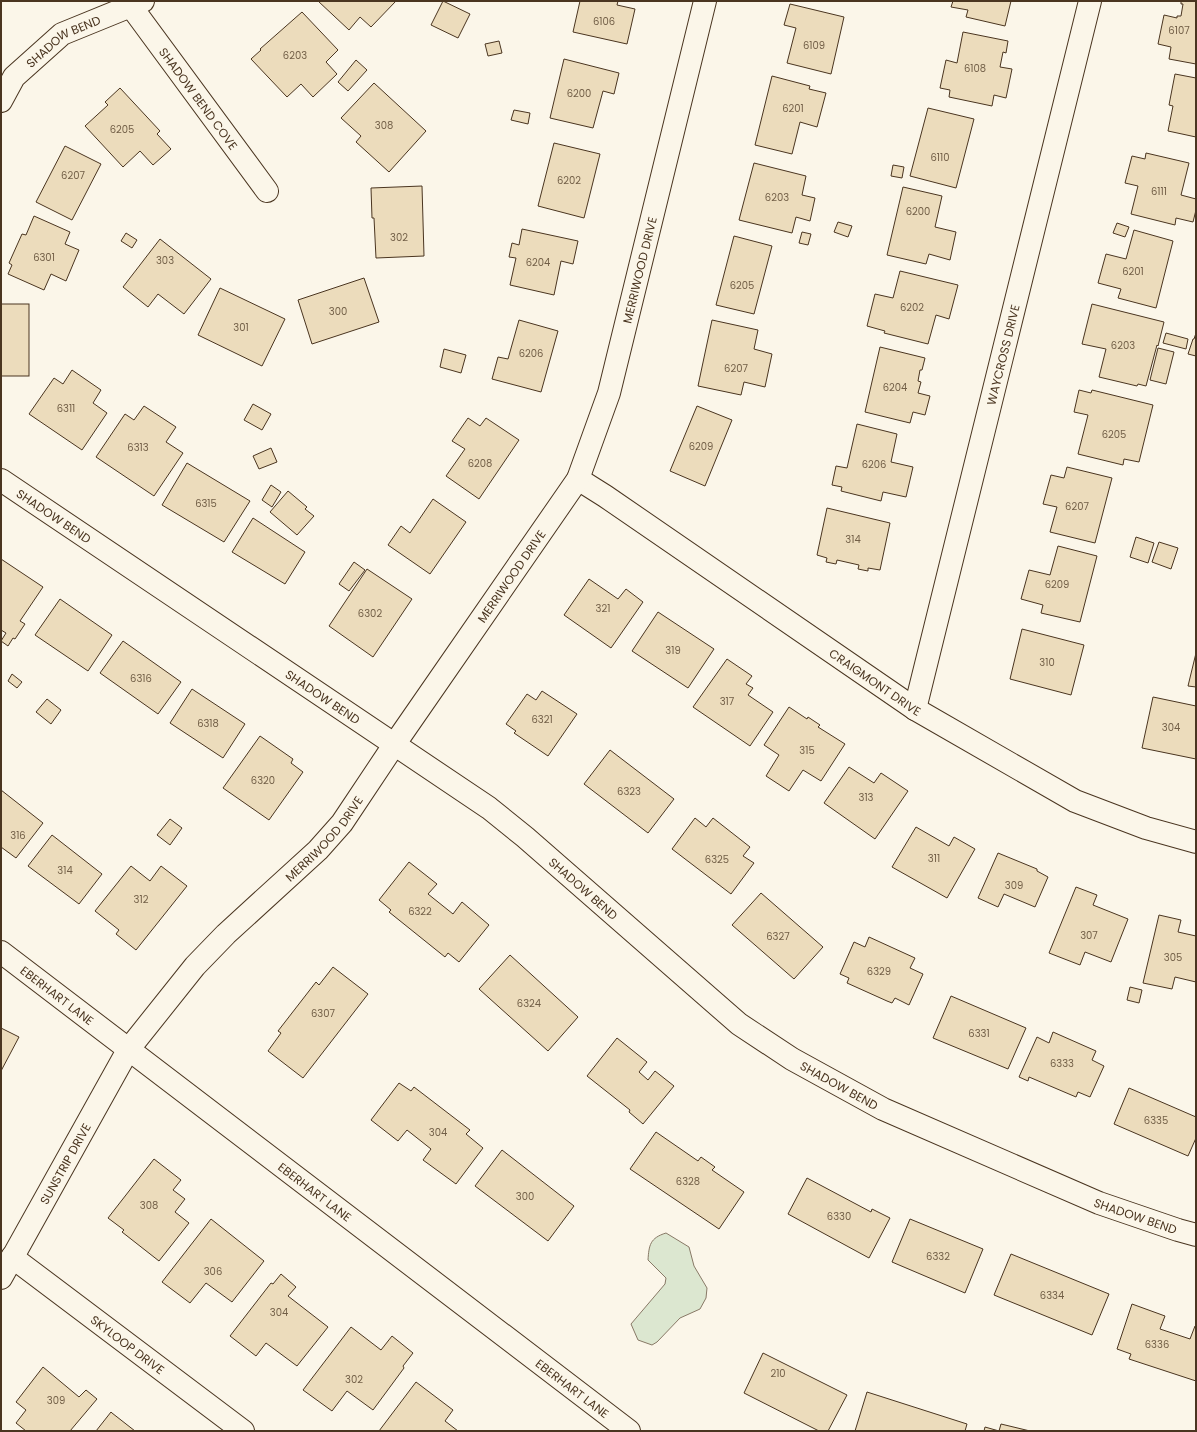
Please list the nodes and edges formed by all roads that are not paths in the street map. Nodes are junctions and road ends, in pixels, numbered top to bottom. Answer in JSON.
{"nodes":[{"id":1,"x":705,"y":1,"type":"edge"},
{"id":2,"x":1090,"y":1,"type":"edge"},
{"id":3,"x":137,"y":3,"type":"edge"},
{"id":4,"x":1,"y":101,"type":"edge"},
{"id":5,"x":267,"y":190,"type":"dead end"},
{"id":6,"x":578,"y":479,"type":"junction"},
{"id":7,"x":1,"y":480,"type":"edge"},
{"id":8,"x":915,"y":709,"type":"junction"},
{"id":9,"x":394,"y":745,"type":"junction"},
{"id":10,"x":1196,"y":842,"type":"edge"},
{"id":11,"x":1,"y":952,"type":"edge"},
{"id":12,"x":128,"y":1050,"type":"junction"},
{"id":13,"x":1196,"y":1235,"type":"edge"},
{"id":14,"x":12,"y":1257,"type":"junction"},
{"id":15,"x":1,"y":1278,"type":"edge"},
{"id":16,"x":243,"y":1431,"type":"edge"},
{"id":17,"x":629,"y":1431,"type":"edge"}],
"edges":[{"from":1,"to":6,"type":"street","name":"MERRIWOOD DRIVE"},
{"from":2,"to":8,"type":"street","name":"WAYCROSS DRIVE"},
{"from":3,"to":4,"type":"street","name":"SHADOW BEND"},
{"from":3,"to":5,"type":"street","name":"SHADOW BEND COVE"},
{"from":6,"to":8,"type":"street","name":"CRAIGMONT DRIVE"},
{"from":6,"to":9,"type":"street","name":"MERRIWOOD DRIVE"},
{"from":7,"to":9,"type":"street","name":"SHADOW BEND"},
{"from":8,"to":10,"type":"street","name":"CRAIGMONT DRIVE"},
{"from":9,"to":12,"type":"street","name":"MERRIWOOD DRIVE"},
{"from":9,"to":13,"type":"street","name":"SHADOW BEND"},
{"from":11,"to":12,"type":"street","name":"EBERHART LANE"},
{"from":12,"to":14,"type":"street","name":"SUNSTRIP DRIVE"},
{"from":12,"to":17,"type":"street","name":"EBERHART LANE"},
{"from":14,"to":15,"type":"street","name":"SUNSTRIP DRIVE"},
{"from":14,"to":16,"type":"street","name":"SKYLOOP DRIVE"}]}
